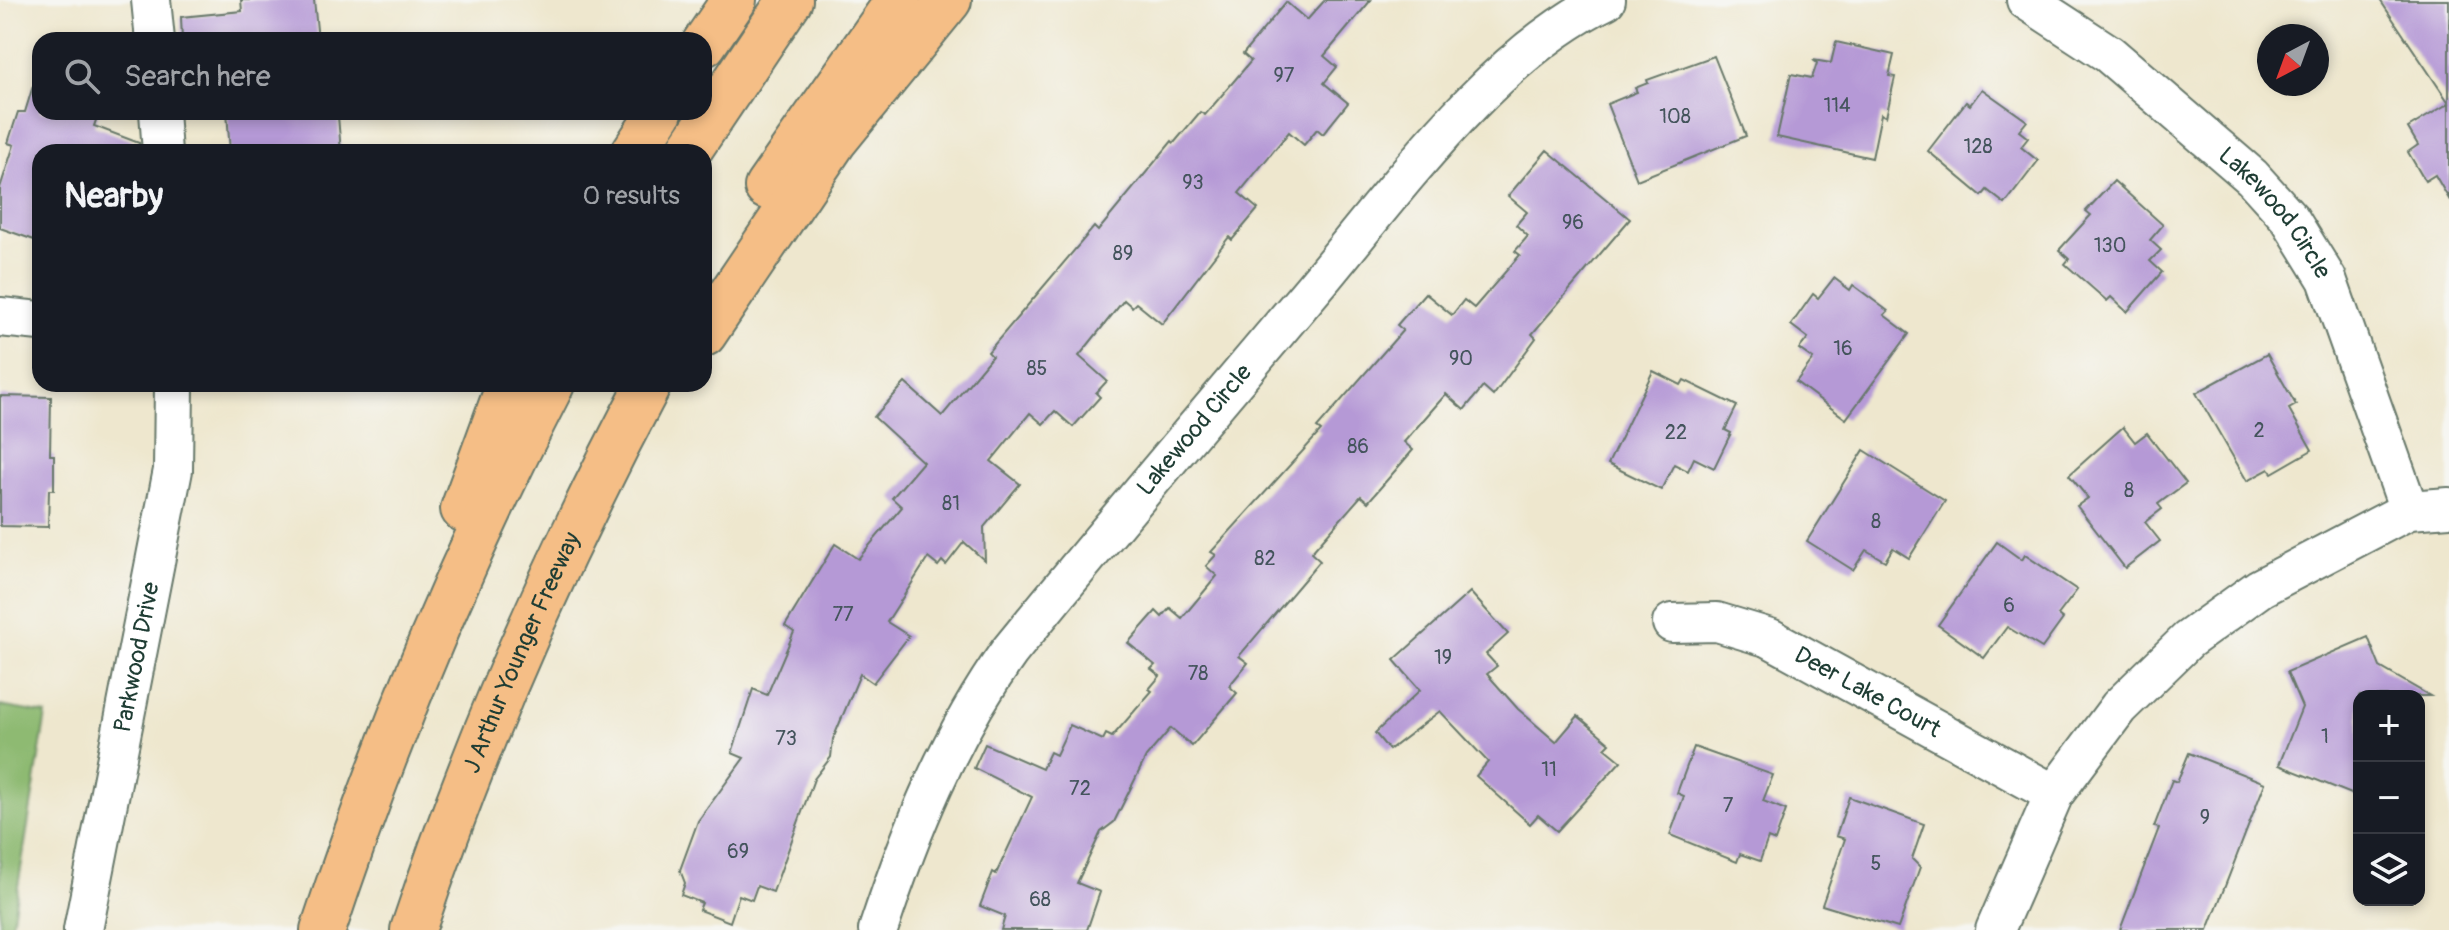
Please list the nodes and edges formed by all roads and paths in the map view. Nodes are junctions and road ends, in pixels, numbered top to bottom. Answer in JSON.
{"nodes":[{"id":1,"x":151,"y":0,"type":"edge"},
{"id":2,"x":734,"y":0,"type":"edge"},
{"id":3,"x":790,"y":0,"type":"edge"},
{"id":4,"x":898,"y":0,"type":"edge"},
{"id":5,"x":949,"y":0,"type":"edge"},
{"id":6,"x":1606,"y":0,"type":"edge"},
{"id":7,"x":2026,"y":0,"type":"edge"},
{"id":8,"x":154,"y":32,"type":"edge"},
{"id":9,"x":712,"y":32,"type":"edge"},
{"id":10,"x":712,"y":116,"type":"edge"},
{"id":11,"x":160,"y":120,"type":"edge"},
{"id":12,"x":655,"y":120,"type":"edge"},
{"id":13,"x":709,"y":120,"type":"edge"},
{"id":14,"x":161,"y":144,"type":"edge"},
{"id":15,"x":639,"y":144,"type":"edge"},
{"id":16,"x":693,"y":144,"type":"edge"},
{"id":17,"x":712,"y":275,"type":"edge"},
{"id":18,"x":0,"y":317,"type":"edge"},
{"id":19,"x":32,"y":320,"type":"edge"},
{"id":20,"x":712,"y":322,"type":"edge"},
{"id":21,"x":174,"y":392,"type":"edge"},
{"id":22,"x":506,"y":392,"type":"edge"},
{"id":23,"x":548,"y":392,"type":"edge"},
{"id":24,"x":645,"y":392,"type":"edge"},
{"id":25,"x":666,"y":392,"type":"edge"},
{"id":26,"x":2449,"y":507,"type":"edge"},
{"id":27,"x":2409,"y":510,"type":"junction"},
{"id":28,"x":574,"y":529,"type":"junction"},
{"id":29,"x":1672,"y":623,"type":"dead end"},
{"id":30,"x":406,"y":701,"type":"junction"},
{"id":31,"x":2054,"y":794,"type":"junction"},
{"id":32,"x":83,"y":930,"type":"edge"},
{"id":33,"x":323,"y":930,"type":"edge"},
{"id":34,"x":413,"y":930,"type":"edge"},
{"id":35,"x":878,"y":930,"type":"edge"},
{"id":36,"x":1995,"y":930,"type":"edge"}],
"edges":[{"from":1,"to":8,"type":"street"},
{"from":2,"to":9,"type":"highway"},
{"from":3,"to":10,"type":"highway"},
{"from":4,"to":17,"type":"highway"},
{"from":5,"to":20,"type":"highway"},
{"from":6,"to":35,"type":"street","name":"Lakewood Circle"},
{"from":7,"to":27,"type":"street","name":"Lakewood Circle"},
{"from":11,"to":14,"type":"street"},
{"from":12,"to":15,"type":"highway"},
{"from":13,"to":16,"type":"highway"},
{"from":18,"to":19,"type":"street"},
{"from":21,"to":32,"type":"street","name":"Parkwood Drive"},
{"from":22,"to":30,"type":"highway"},
{"from":23,"to":30,"type":"highway"},
{"from":24,"to":28,"type":"highway","name":"J Arthur Younger Freeway"},
{"from":25,"to":28,"type":"highway"},
{"from":26,"to":27,"type":"street"},
{"from":27,"to":31,"type":"street"},
{"from":28,"to":34,"type":"highway","name":"J Arthur Younger Freeway"},
{"from":29,"to":31,"type":"street","name":"Deer Lake Court"},
{"from":30,"to":33,"type":"highway"},
{"from":31,"to":36,"type":"street"}]}
